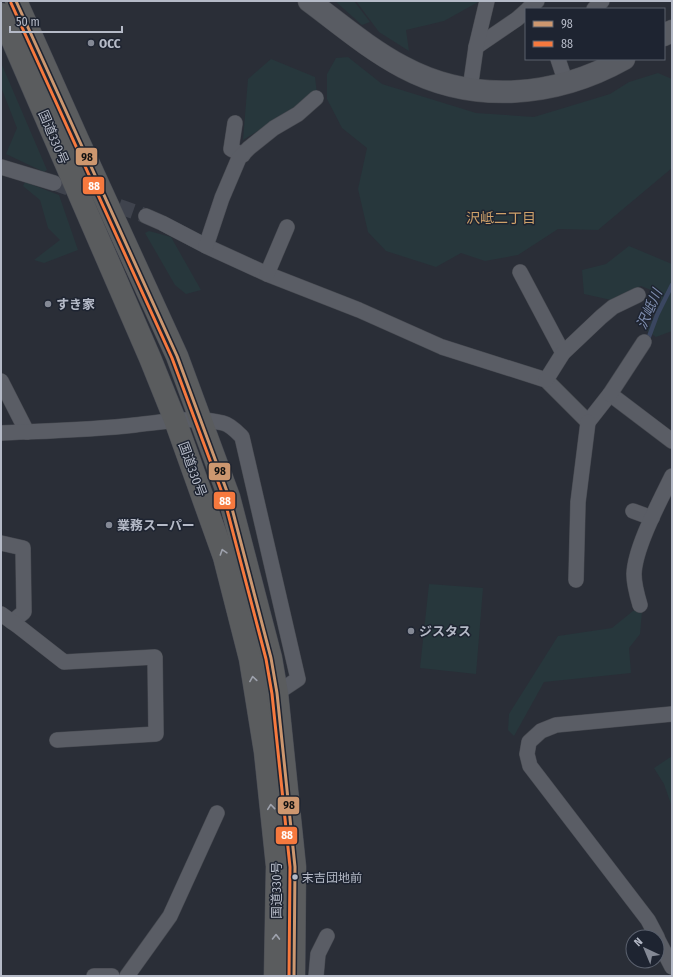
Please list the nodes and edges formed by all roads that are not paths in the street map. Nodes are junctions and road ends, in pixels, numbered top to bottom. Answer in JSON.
{"nodes":[{"id":1,"x":16,"y":1,"type":"edge"},
{"id":2,"x":309,"y":1,"type":"edge"},
{"id":3,"x":487,"y":1,"type":"edge"},
{"id":4,"x":537,"y":1,"type":"edge"},
{"id":5,"x":529,"y":8,"type":"edge"},
{"id":6,"x":525,"y":12,"type":"edge"},
{"id":7,"x":1,"y":14,"type":"edge"},
{"id":8,"x":476,"y":47,"type":"junction"},
{"id":9,"x":558,"y":60,"type":"edge"},
{"id":10,"x":622,"y":60,"type":"edge"},
{"id":11,"x":566,"y":83,"type":"junction"},
{"id":12,"x":470,"y":89,"type":"junction"},
{"id":13,"x":316,"y":98,"type":"dead end"},
{"id":14,"x":235,"y":123,"type":"dead end"},
{"id":15,"x":243,"y":155,"type":"junction"},
{"id":16,"x":1,"y":167,"type":"edge"},
{"id":17,"x":54,"y":183,"type":"tunnel mouth"},
{"id":18,"x":146,"y":216,"type":"tunnel mouth"},
{"id":19,"x":287,"y":226,"type":"dead end"},
{"id":20,"x":206,"y":246,"type":"junction"},
{"id":21,"x":520,"y":272,"type":"dead end"},
{"id":22,"x":267,"y":274,"type":"junction"},
{"id":23,"x":638,"y":295,"type":"dead end"},
{"id":24,"x":644,"y":342,"type":"dead end"},
{"id":25,"x":563,"y":353,"type":"junction"},
{"id":26,"x":546,"y":380,"type":"junction"},
{"id":27,"x":1,"y":381,"type":"edge"},
{"id":28,"x":610,"y":394,"type":"junction"},
{"id":29,"x":175,"y":420,"type":"junction"},
{"id":30,"x":201,"y":420,"type":"junction"},
{"id":31,"x":588,"y":422,"type":"junction"},
{"id":32,"x":27,"y":432,"type":"junction"},
{"id":33,"x":1,"y":433,"type":"edge"},
{"id":34,"x":672,"y":441,"type":"edge"},
{"id":35,"x":672,"y":476,"type":"edge"},
{"id":36,"x":633,"y":511,"type":"dead end"},
{"id":37,"x":652,"y":518,"type":"junction"},
{"id":38,"x":1,"y":543,"type":"edge"},
{"id":39,"x":576,"y":580,"type":"dead end"},
{"id":40,"x":640,"y":605,"type":"dead end"},
{"id":41,"x":7,"y":618,"type":"edge"},
{"id":42,"x":277,"y":693,"type":"junction"},
{"id":43,"x":672,"y":714,"type":"edge"},
{"id":44,"x":57,"y":740,"type":"dead end"},
{"id":45,"x":217,"y":813,"type":"dead end"},
{"id":46,"x":653,"y":929,"type":"edge"},
{"id":47,"x":327,"y":936,"type":"dead end"},
{"id":48,"x":665,"y":954,"type":"edge"},
{"id":49,"x":672,"y":968,"type":"edge"},
{"id":50,"x":94,"y":976,"type":"edge"},
{"id":51,"x":112,"y":976,"type":"edge"},
{"id":52,"x":127,"y":976,"type":"edge"},
{"id":53,"x":275,"y":976,"type":"edge"},
{"id":54,"x":294,"y":976,"type":"edge"},
{"id":55,"x":316,"y":976,"type":"edge"}],
"edges":[{"from":1,"to":30,"type":"highway","name":"国道330号"},
{"from":2,"to":12,"type":"street"},
{"from":3,"to":8,"type":"street"},
{"from":4,"to":5,"type":"street"},
{"from":6,"to":8,"type":"street"},
{"from":7,"to":29,"type":"highway","name":"国道330号"},
{"from":8,"to":12,"type":"street"},
{"from":9,"to":11,"type":"street"},
{"from":10,"to":11,"type":"street"},
{"from":11,"to":12,"type":"street"},
{"from":13,"to":15,"type":"street"},
{"from":14,"to":15,"type":"street"},
{"from":15,"to":20,"type":"street"},
{"from":16,"to":17,"type":"street"},
{"from":18,"to":20,"type":"street"},
{"from":19,"to":22,"type":"street"},
{"from":20,"to":22,"type":"street"},
{"from":21,"to":25,"type":"street"},
{"from":22,"to":26,"type":"street"},
{"from":23,"to":25,"type":"street"},
{"from":24,"to":28,"type":"street"},
{"from":25,"to":26,"type":"street"},
{"from":26,"to":31,"type":"street"},
{"from":27,"to":32,"type":"street"},
{"from":28,"to":31,"type":"street"},
{"from":28,"to":34,"type":"street"},
{"from":29,"to":30,"type":"street"},
{"from":29,"to":32,"type":"street"},
{"from":53,"to":29,"type":"highway","name":"国道330号","one_way":true},
{"from":30,"to":42,"type":"highway","name":"国道330号"},
{"from":30,"to":42,"type":"street"},
{"from":31,"to":39,"type":"street"},
{"from":32,"to":33,"type":"street"},
{"from":35,"to":37,"type":"street"},
{"from":36,"to":37,"type":"street"},
{"from":37,"to":40,"type":"street"},
{"from":38,"to":41,"type":"street"},
{"from":41,"to":44,"type":"street"},
{"from":42,"to":54,"type":"highway","name":"国道330号"},
{"from":43,"to":46,"type":"street"},
{"from":45,"to":52,"type":"street"},
{"from":47,"to":55,"type":"street"},
{"from":48,"to":49,"type":"street"},
{"from":50,"to":51,"type":"street"}]}
